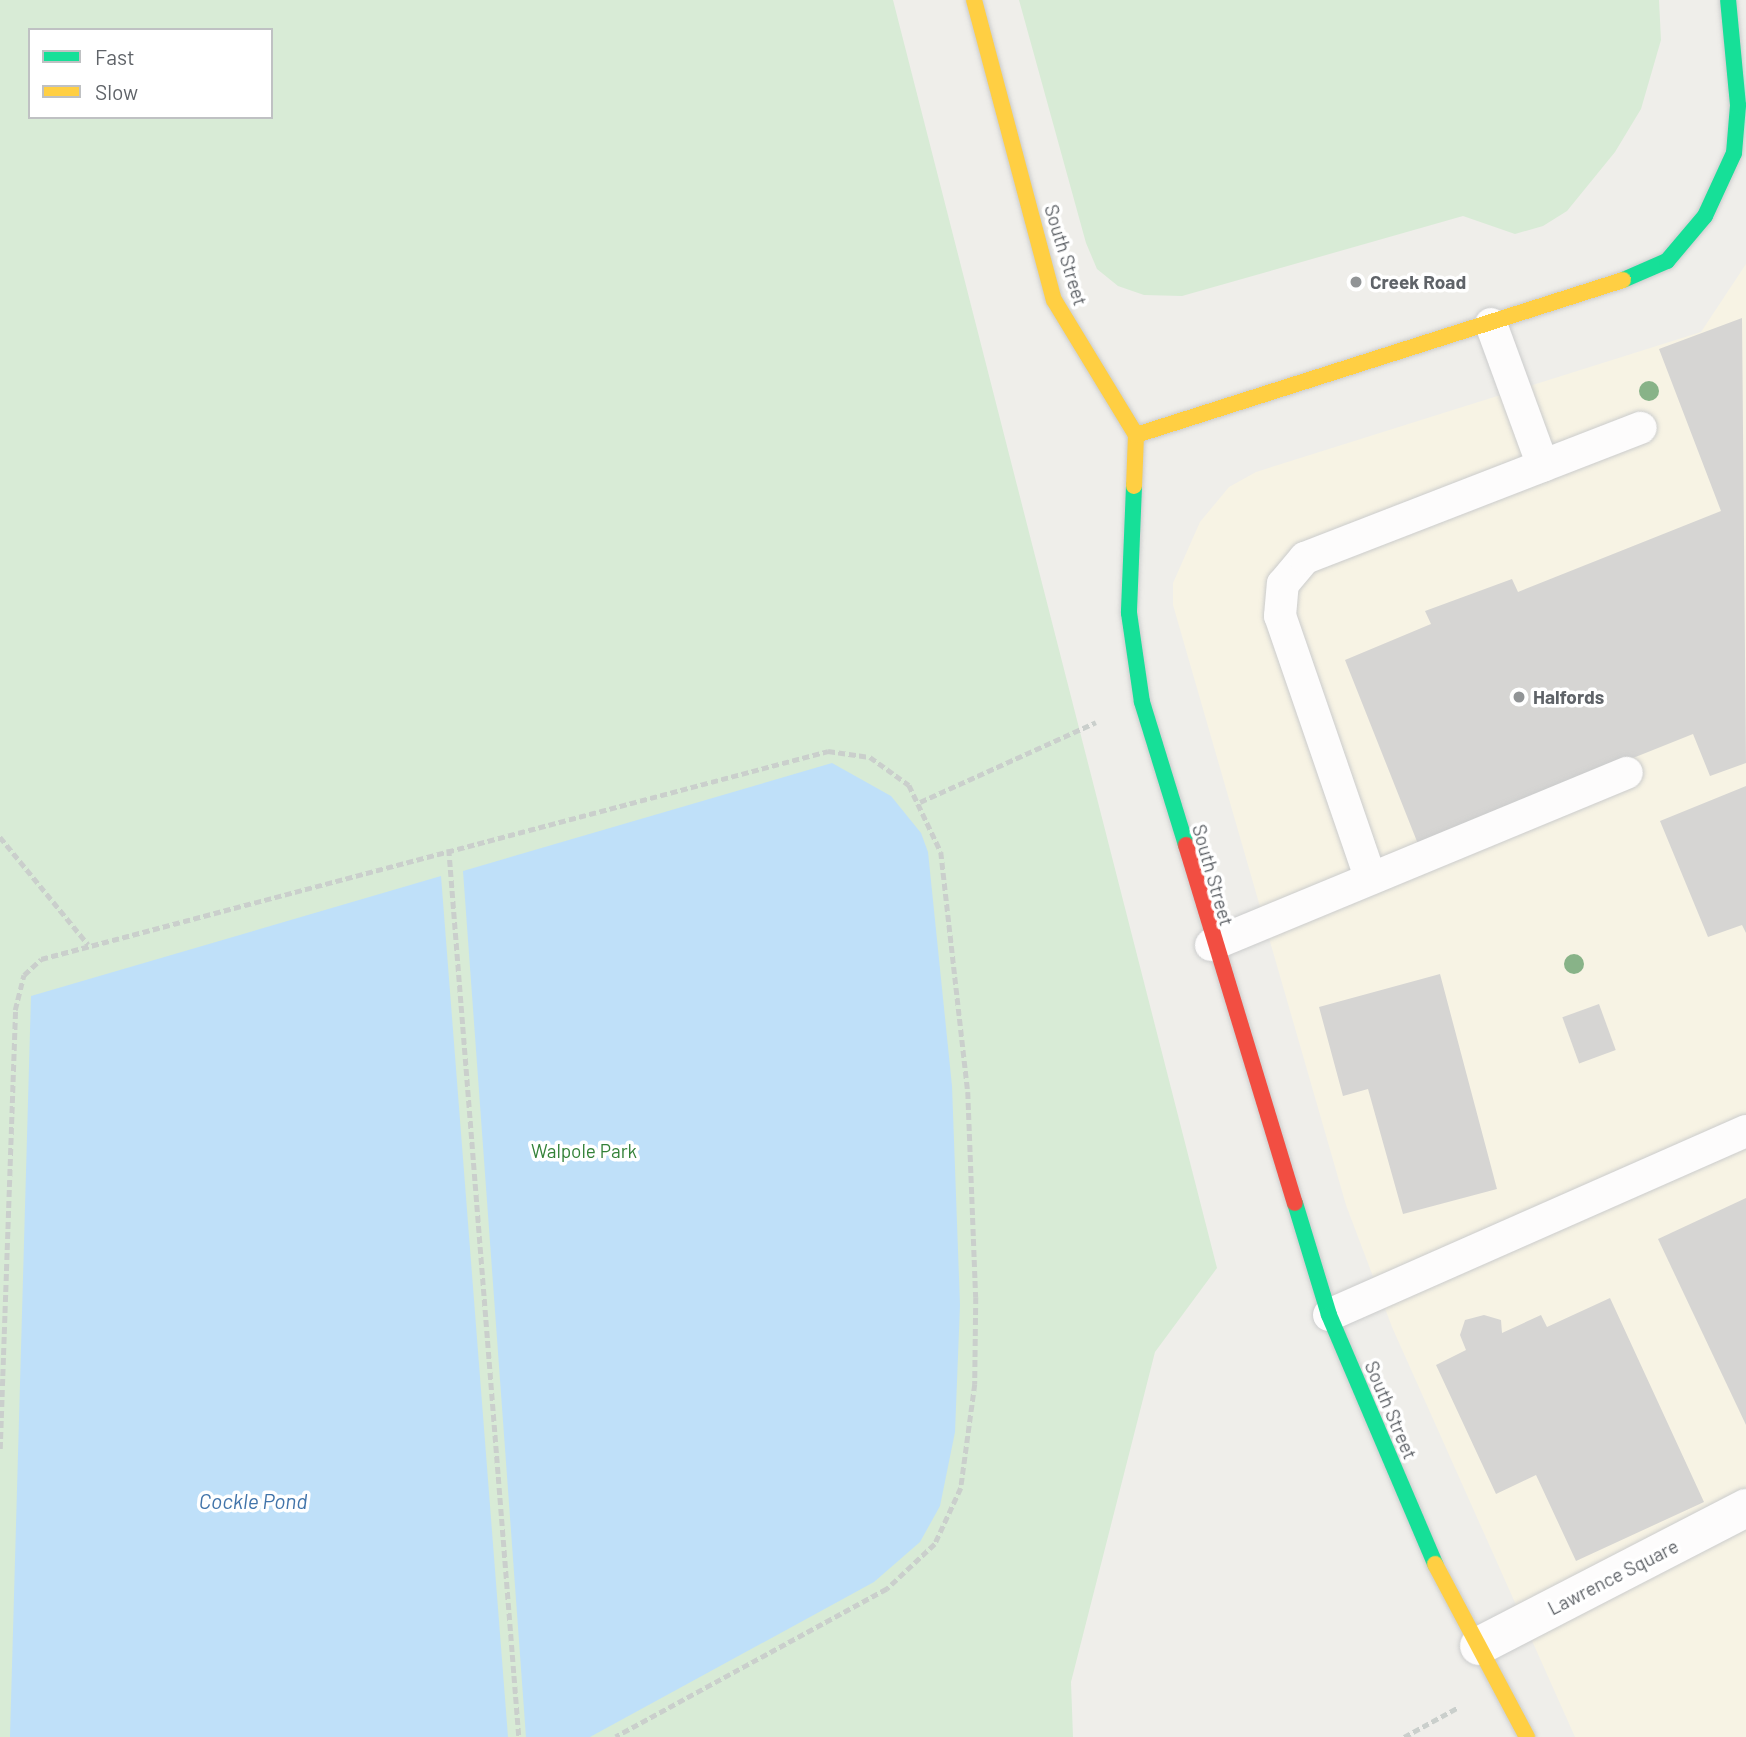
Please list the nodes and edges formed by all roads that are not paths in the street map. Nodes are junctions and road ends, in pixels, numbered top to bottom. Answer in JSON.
{"nodes":[{"id":1,"x":974,"y":0,"type":"edge"},
{"id":2,"x":1728,"y":0,"type":"edge"},
{"id":3,"x":1740,"y":159,"type":"edge"},
{"id":4,"x":1491,"y":324,"type":"junction"},
{"id":5,"x":1642,"y":428,"type":"dead end"},
{"id":6,"x":1136,"y":435,"type":"junction"},
{"id":7,"x":1543,"y":466,"type":"junction"},
{"id":8,"x":1627,"y":773,"type":"dead end"},
{"id":9,"x":1369,"y":874,"type":"junction"},
{"id":10,"x":1211,"y":945,"type":"junction"},
{"id":11,"x":1746,"y":1131,"type":"edge"},
{"id":12,"x":1329,"y":1315,"type":"junction"},
{"id":13,"x":1746,"y":1508,"type":"edge"},
{"id":14,"x":1479,"y":1646,"type":"junction"},
{"id":15,"x":1527,"y":1737,"type":"edge"}],
"edges":[{"from":1,"to":6,"type":"main road","name":"South Street"},
{"from":2,"to":3,"type":"main road"},
{"from":3,"to":4,"type":"main road"},
{"from":4,"to":6,"type":"main road"},
{"from":4,"to":7,"type":"lane"},
{"from":5,"to":7,"type":"lane"},
{"from":6,"to":10,"type":"main road","name":"South Street"},
{"from":7,"to":9,"type":"lane"},
{"from":8,"to":9,"type":"lane"},
{"from":9,"to":10,"type":"lane"},
{"from":10,"to":12,"type":"main road","name":"South Street"},
{"from":11,"to":12,"type":"lane"},
{"from":12,"to":14,"type":"main road","name":"South Street"},
{"from":13,"to":14,"type":"street","name":"Lawrence Square"},
{"from":14,"to":15,"type":"main road","name":"South Street"}]}
